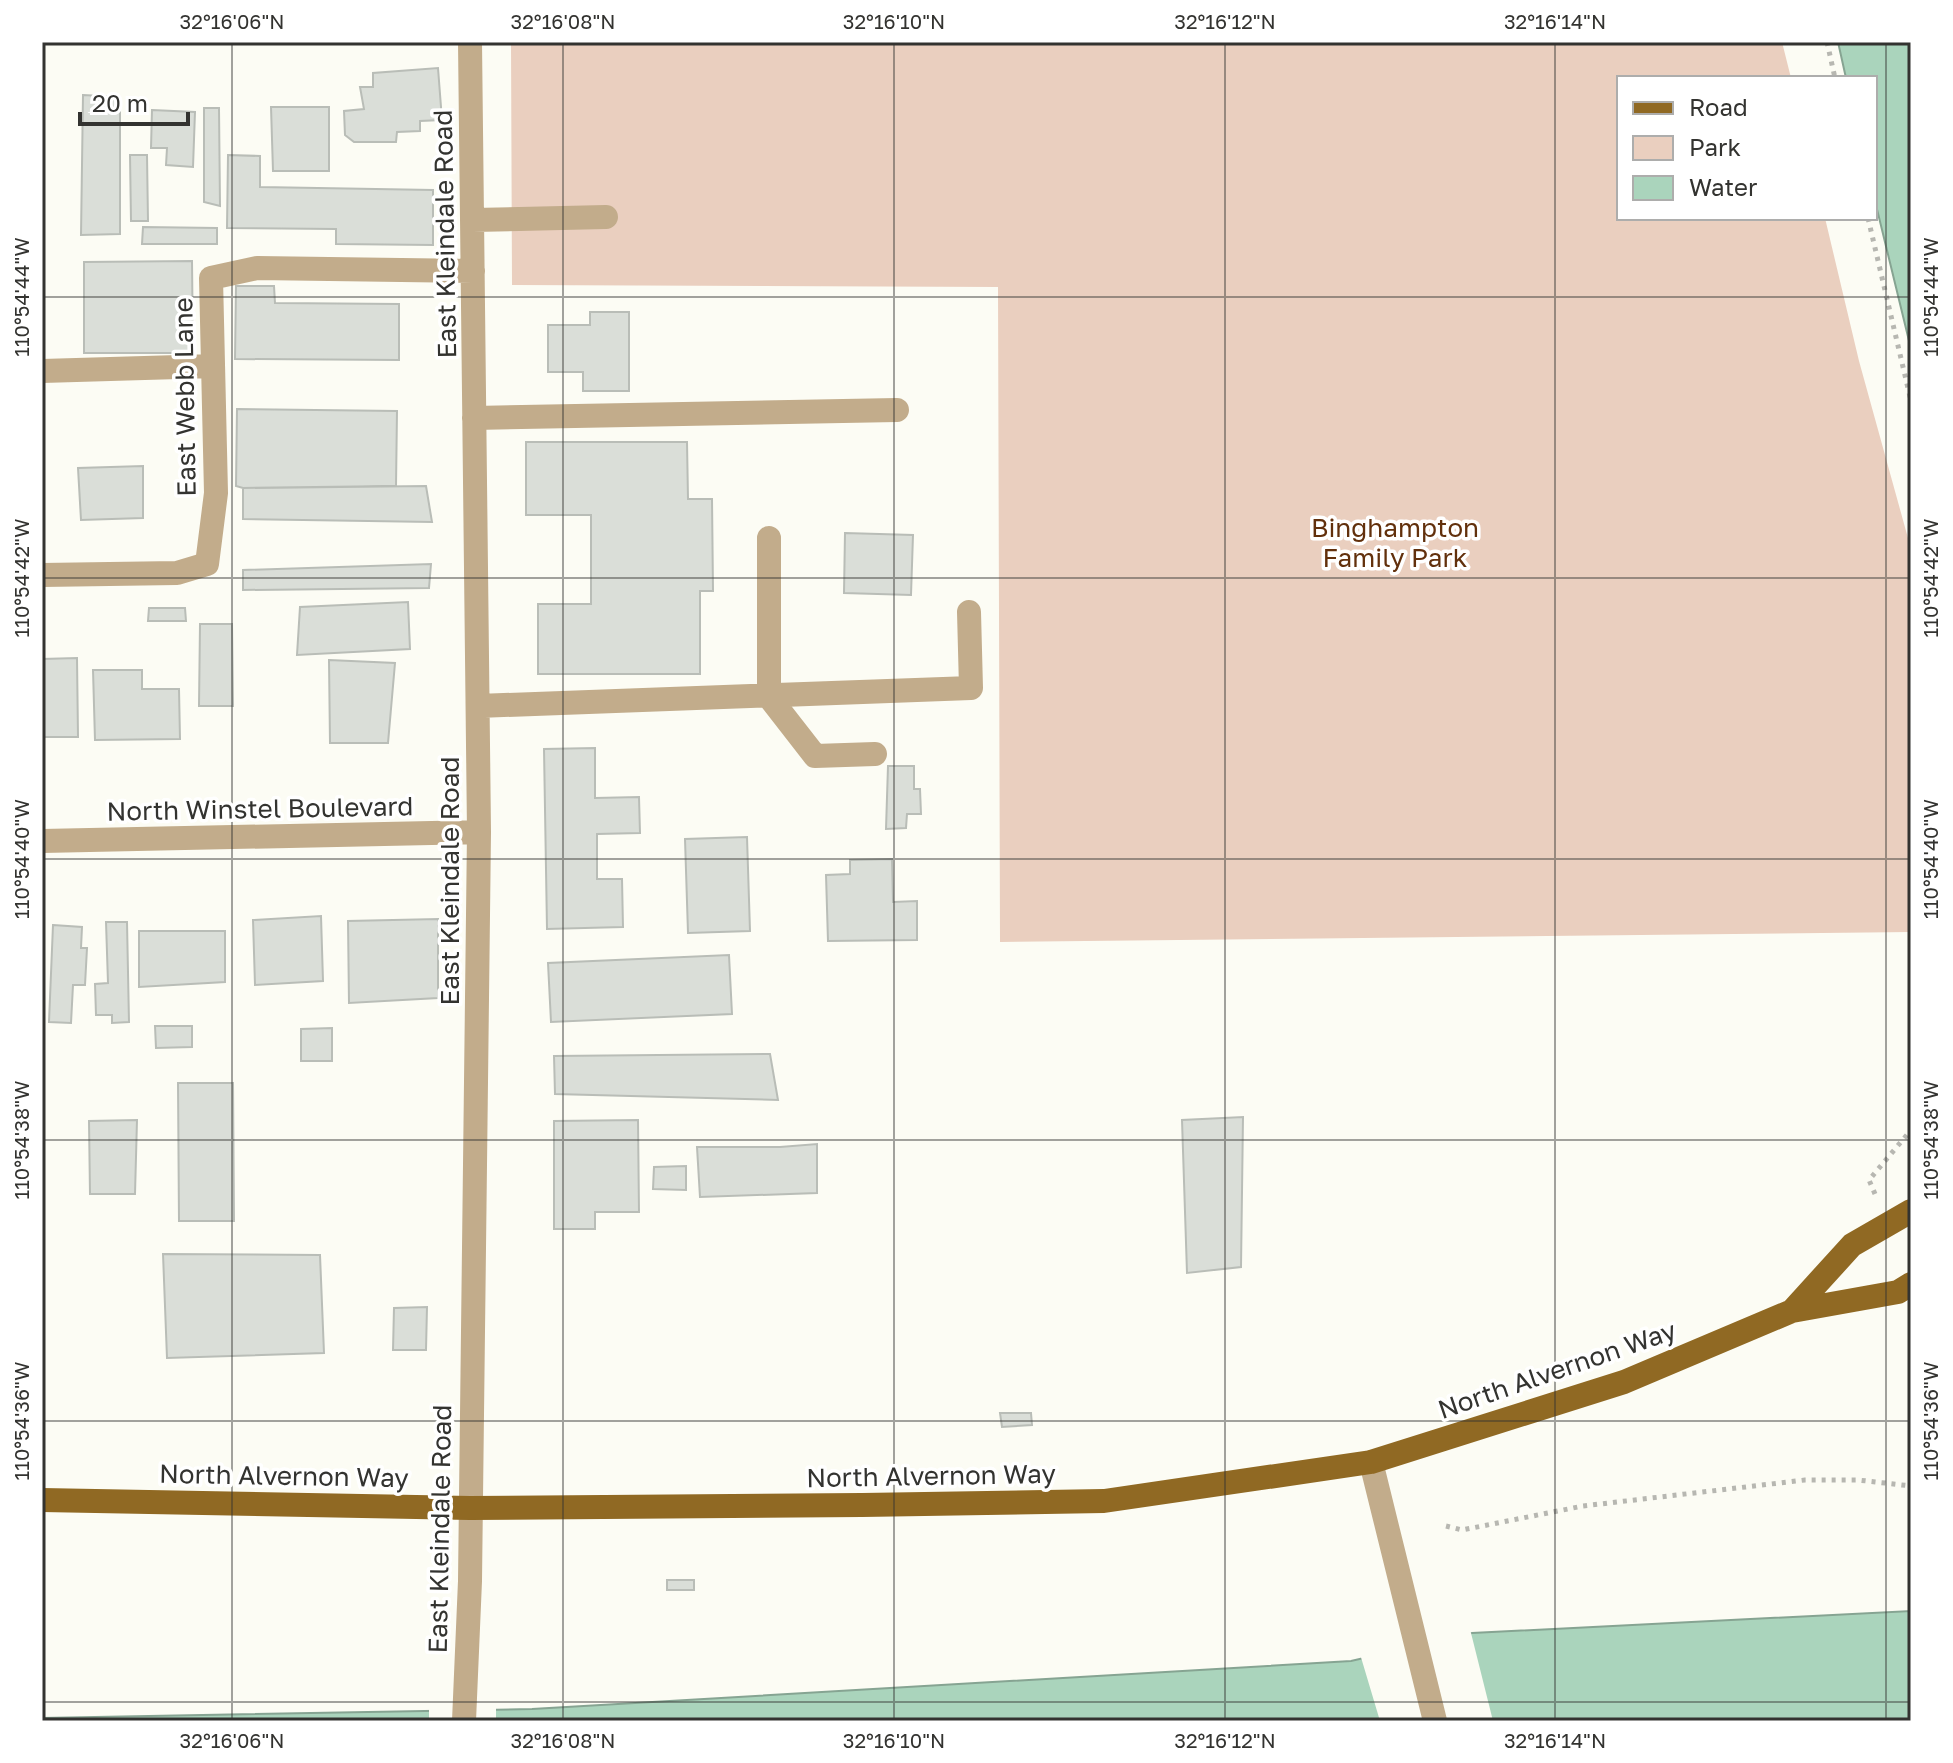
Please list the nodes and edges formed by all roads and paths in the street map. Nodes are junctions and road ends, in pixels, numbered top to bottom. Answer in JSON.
{"nodes":[{"id":1,"x":470,"y":42,"type":"edge"},
{"id":2,"x":1827,"y":42,"type":"edge"},
{"id":3,"x":1835,"y":76,"type":"edge"},
{"id":4,"x":606,"y":217,"type":"dead end"},
{"id":5,"x":473,"y":220,"type":"junction"},
{"id":6,"x":1868,"y":220,"type":"edge"},
{"id":7,"x":473,"y":271,"type":"junction"},
{"id":8,"x":213,"y":366,"type":"junction"},
{"id":9,"x":42,"y":371,"type":"edge"},
{"id":10,"x":1911,"y":401,"type":"edge"},
{"id":11,"x":897,"y":410,"type":"dead end"},
{"id":12,"x":474,"y":418,"type":"junction"},
{"id":13,"x":769,"y":538,"type":"dead end"},
{"id":14,"x":42,"y":575,"type":"edge"},
{"id":15,"x":969,"y":612,"type":"dead end"},
{"id":16,"x":769,"y":697,"type":"junction"},
{"id":17,"x":478,"y":706,"type":"junction"},
{"id":18,"x":875,"y":754,"type":"dead end"},
{"id":19,"x":479,"y":832,"type":"junction"},
{"id":20,"x":42,"y":841,"type":"edge"},
{"id":21,"x":1911,"y":1130,"type":"edge"},
{"id":22,"x":1875,"y":1194,"type":"dead end"},
{"id":23,"x":1911,"y":1211,"type":"edge"},
{"id":24,"x":1911,"y":1284,"type":"edge"},
{"id":25,"x":1792,"y":1311,"type":"junction"},
{"id":26,"x":1371,"y":1462,"type":"junction"},
{"id":27,"x":1911,"y":1486,"type":"edge"},
{"id":28,"x":42,"y":1500,"type":"edge"},
{"id":29,"x":470,"y":1508,"type":"junction"},
{"id":30,"x":1446,"y":1526,"type":"dead end"},
{"id":31,"x":464,"y":1713,"type":"edge"},
{"id":32,"x":1435,"y":1721,"type":"edge"}],
"edges":[{"from":1,"to":5,"type":"street","name":"East Kleindale Road"},
{"from":2,"to":3,"type":"path"},
{"from":4,"to":5,"type":"street"},
{"from":5,"to":7,"type":"street","name":"East Kleindale Road"},
{"from":6,"to":10,"type":"path"},
{"from":7,"to":8,"type":"street","name":"East Webb Lane"},
{"from":7,"to":12,"type":"street","name":"East Kleindale Road"},
{"from":8,"to":9,"type":"street"},
{"from":8,"to":14,"type":"street","name":"East Webb Lane"},
{"from":11,"to":12,"type":"street"},
{"from":12,"to":17,"type":"street","name":"East Kleindale Road"},
{"from":13,"to":16,"type":"street"},
{"from":15,"to":16,"type":"street"},
{"from":16,"to":17,"type":"street"},
{"from":16,"to":18,"type":"street"},
{"from":17,"to":19,"type":"street","name":"East Kleindale Road"},
{"from":19,"to":20,"type":"street","name":"North Winstel Boulevard"},
{"from":19,"to":29,"type":"street","name":"East Kleindale Road"},
{"from":21,"to":22,"type":"path"},
{"from":23,"to":25,"type":"main road","name":"North Alvernon Way"},
{"from":24,"to":25,"type":"main road","name":"North Alvernon Way"},
{"from":25,"to":26,"type":"main road","name":"North Alvernon Way"},
{"from":26,"to":29,"type":"main road","name":"North Alvernon Way"},
{"from":26,"to":32,"type":"street"},
{"from":27,"to":30,"type":"path"},
{"from":28,"to":29,"type":"main road","name":"North Alvernon Way"},
{"from":29,"to":31,"type":"street","name":"East Kleindale Road"}]}
